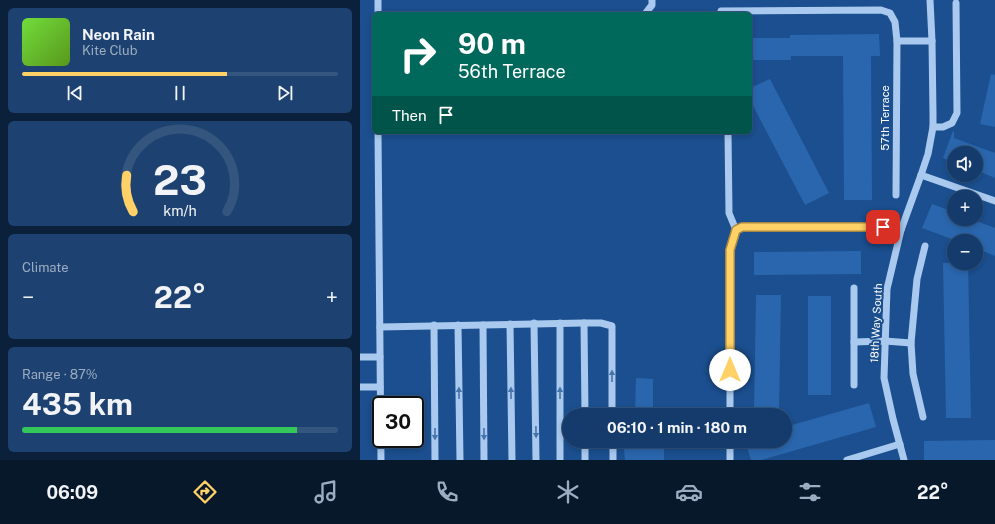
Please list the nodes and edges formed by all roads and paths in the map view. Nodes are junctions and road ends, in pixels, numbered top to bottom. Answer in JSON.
{"nodes":[{"id":1,"x":378,"y":0,"type":"edge"},
{"id":2,"x":652,"y":0,"type":"edge"},
{"id":3,"x":930,"y":0,"type":"edge"},
{"id":4,"x":956,"y":3,"type":"dead end"},
{"id":5,"x":721,"y":11,"type":"dead end"},
{"id":6,"x":378,"y":12,"type":"edge"},
{"id":7,"x":647,"y":12,"type":"edge"},
{"id":8,"x":897,"y":41,"type":"junction"},
{"id":9,"x":932,"y":41,"type":"junction"},
{"id":10,"x":932,"y":127,"type":"junction"},
{"id":11,"x":378,"y":134,"type":"edge"},
{"id":12,"x":728,"y":134,"type":"edge"},
{"id":13,"x":921,"y":175,"type":"junction"},
{"id":14,"x":896,"y":195,"type":"dead end"},
{"id":15,"x":995,"y":202,"type":"edge"},
{"id":16,"x":736,"y":230,"type":"junction"},
{"id":17,"x":900,"y":230,"type":"junction"},
{"id":18,"x":925,"y":246,"type":"dead end"},
{"id":19,"x":854,"y":288,"type":"dead end"},
{"id":20,"x":584,"y":322,"type":"junction"},
{"id":21,"x":534,"y":323,"type":"junction"},
{"id":22,"x":560,"y":323,"type":"junction"},
{"id":23,"x":510,"y":324,"type":"junction"},
{"id":24,"x":458,"y":325,"type":"junction"},
{"id":25,"x":483,"y":325,"type":"junction"},
{"id":26,"x":434,"y":326,"type":"junction"},
{"id":27,"x":380,"y":327,"type":"junction"},
{"id":28,"x":885,"y":341,"type":"junction"},
{"id":29,"x":854,"y":342,"type":"junction"},
{"id":30,"x":912,"y":343,"type":"junction"},
{"id":31,"x":360,"y":357,"type":"edge"},
{"id":32,"x":380,"y":357,"type":"junction"},
{"id":33,"x":854,"y":386,"type":"dead end"},
{"id":34,"x":360,"y":387,"type":"edge"},
{"id":35,"x":380,"y":387,"type":"junction"},
{"id":36,"x":585,"y":408,"type":"edge"},
{"id":37,"x":612,"y":408,"type":"edge"},
{"id":38,"x":730,"y":408,"type":"edge"},
{"id":39,"x":923,"y":417,"type":"dead end"},
{"id":40,"x":900,"y":444,"type":"junction"},
{"id":41,"x":585,"y":448,"type":"edge"},
{"id":42,"x":613,"y":448,"type":"edge"},
{"id":43,"x":730,"y":448,"type":"edge"},
{"id":44,"x":381,"y":460,"type":"edge"},
{"id":45,"x":435,"y":460,"type":"edge"},
{"id":46,"x":460,"y":460,"type":"edge"},
{"id":47,"x":484,"y":460,"type":"edge"},
{"id":48,"x":512,"y":460,"type":"edge"},
{"id":49,"x":536,"y":460,"type":"edge"},
{"id":50,"x":560,"y":460,"type":"edge"},
{"id":51,"x":585,"y":460,"type":"edge"},
{"id":52,"x":613,"y":460,"type":"edge"},
{"id":53,"x":730,"y":460,"type":"edge"},
{"id":54,"x":847,"y":460,"type":"edge"},
{"id":55,"x":904,"y":460,"type":"edge"}],
"edges":[{"from":1,"to":6,"type":"street"},
{"from":2,"to":7,"type":"street"},
{"from":3,"to":9,"type":"street","name":"18th Way South"},
{"from":4,"to":10,"type":"street"},
{"from":5,"to":8,"type":"street","name":"57th Terrace"},
{"from":8,"to":9,"type":"street"},
{"from":8,"to":14,"type":"street","name":"57th Terrace"},
{"from":9,"to":10,"type":"street","name":"18th Way South"},
{"from":10,"to":13,"type":"street","name":"18th Way South"},
{"from":11,"to":27,"type":"street"},
{"from":12,"to":16,"type":"street"},
{"from":13,"to":15,"type":"street"},
{"from":13,"to":17,"type":"street","name":"18th Way South"},
{"from":16,"to":17,"type":"street"},
{"from":16,"to":38,"type":"street"},
{"from":17,"to":28,"type":"street","name":"18th Way South"},
{"from":18,"to":30,"type":"street"},
{"from":19,"to":29,"type":"street"},
{"from":20,"to":22,"type":"street"},
{"from":20,"to":36,"type":"street"},
{"from":37,"to":20,"type":"street","one_way":true},
{"from":21,"to":22,"type":"street"},
{"from":21,"to":23,"type":"street"},
{"from":21,"to":49,"type":"street","one_way":true},
{"from":50,"to":22,"type":"street","one_way":true},
{"from":23,"to":25,"type":"street"},
{"from":48,"to":23,"type":"street","one_way":true},
{"from":24,"to":25,"type":"street"},
{"from":24,"to":26,"type":"street"},
{"from":46,"to":24,"type":"street","one_way":true},
{"from":25,"to":47,"type":"street","one_way":true},
{"from":26,"to":27,"type":"street"},
{"from":26,"to":45,"type":"street","one_way":true},
{"from":27,"to":32,"type":"street"},
{"from":28,"to":29,"type":"street"},
{"from":28,"to":30,"type":"street"},
{"from":28,"to":40,"type":"street","name":"18th Way South"},
{"from":29,"to":33,"type":"street"},
{"from":30,"to":39,"type":"street"},
{"from":31,"to":32,"type":"street"},
{"from":32,"to":35,"type":"street"},
{"from":34,"to":35,"type":"street"},
{"from":35,"to":44,"type":"street"},
{"from":40,"to":54,"type":"street"},
{"from":40,"to":55,"type":"street","name":"18th Way South"},
{"from":41,"to":51,"type":"street"},
{"from":42,"to":52,"type":"street"},
{"from":43,"to":53,"type":"street"}]}
